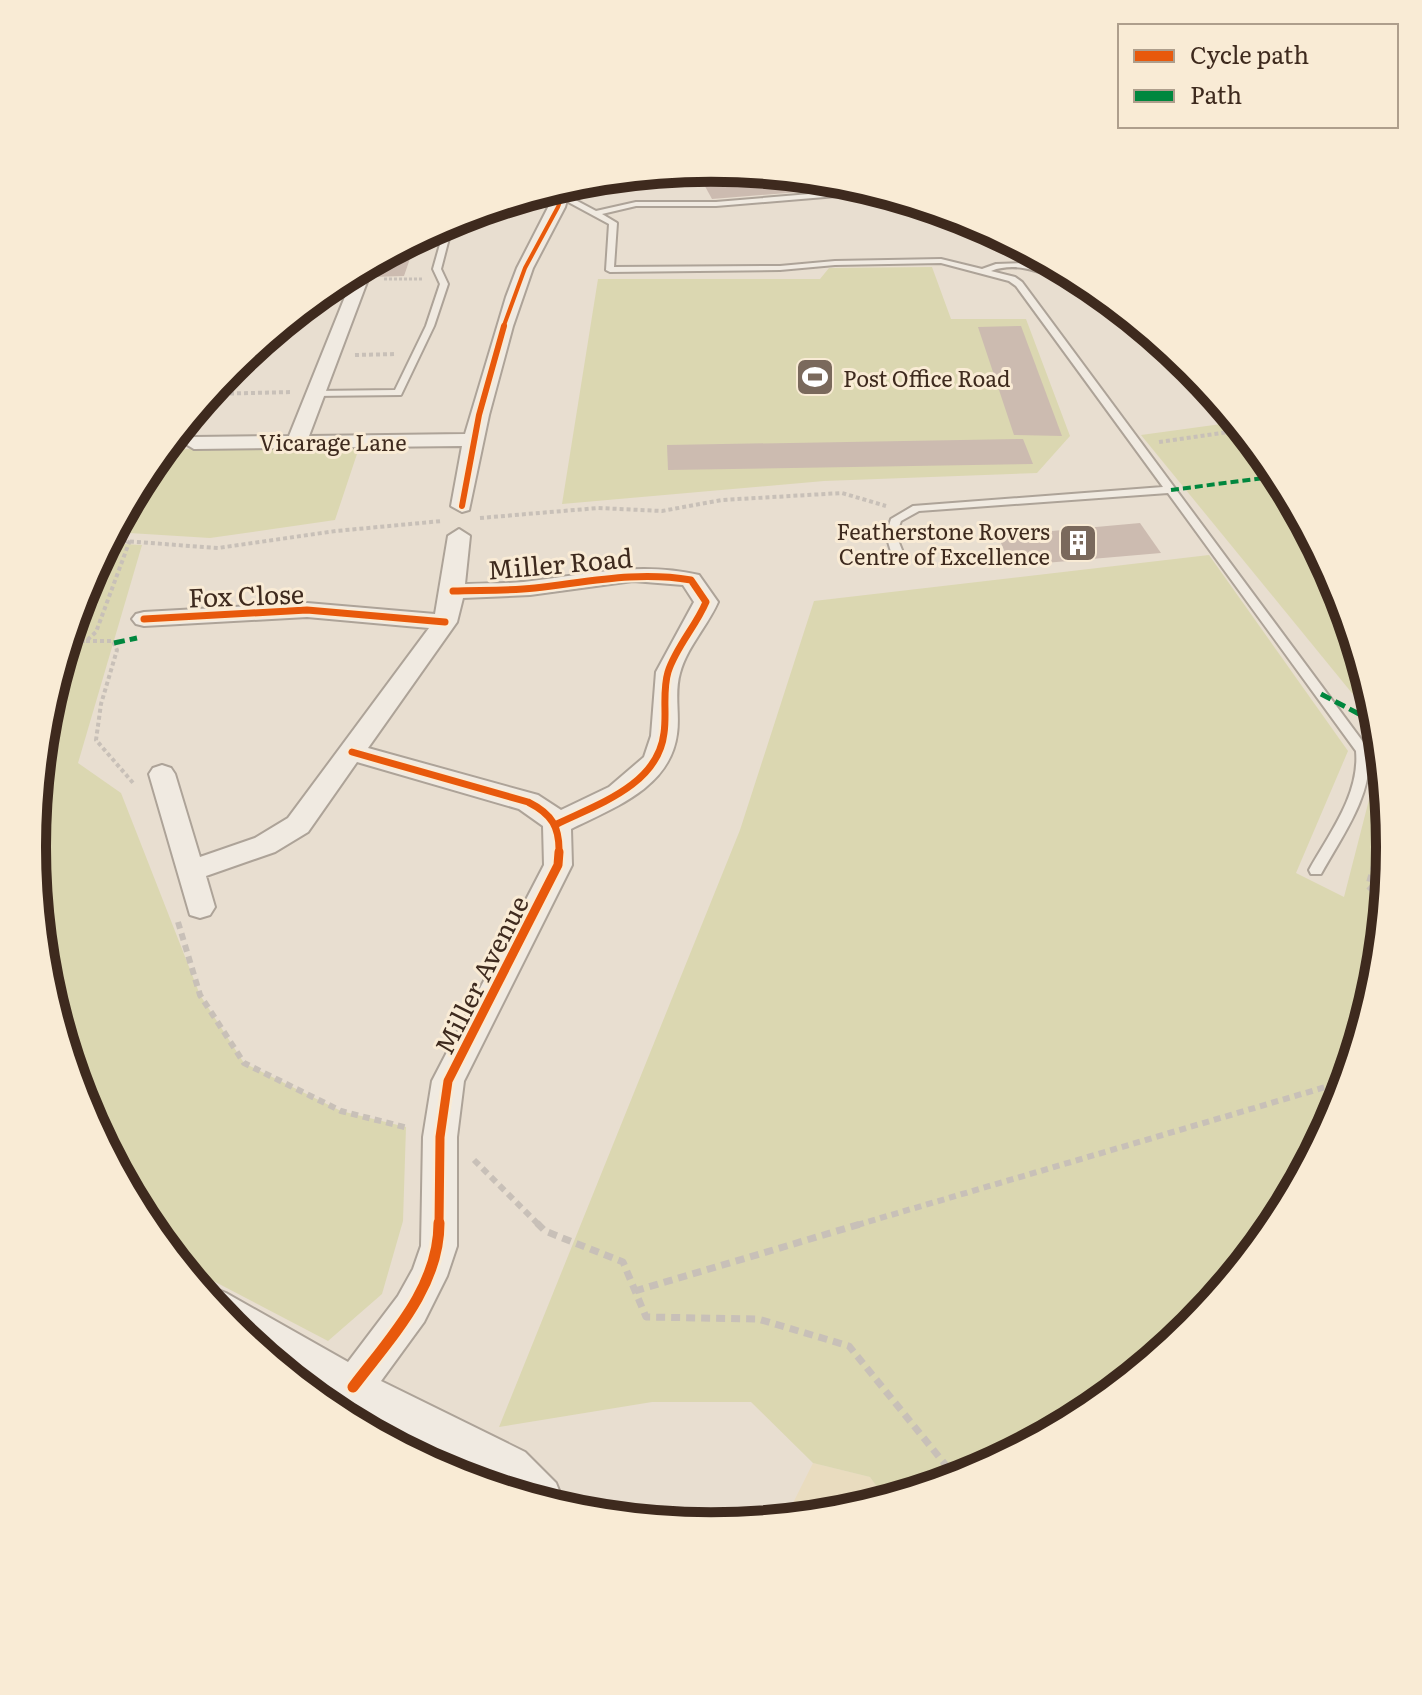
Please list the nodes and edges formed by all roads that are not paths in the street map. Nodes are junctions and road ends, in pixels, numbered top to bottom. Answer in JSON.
{"nodes":[{"id":1,"x":835,"y":194,"type":"edge"},
{"id":2,"x":574,"y":197,"type":"edge"},
{"id":3,"x":560,"y":200,"type":"edge"},
{"id":4,"x":598,"y":213,"type":"junction"},
{"id":5,"x":446,"y":238,"type":"edge"},
{"id":6,"x":984,"y":271,"type":"junction"},
{"id":7,"x":1041,"y":271,"type":"edge"},
{"id":8,"x":357,"y":286,"type":"edge"},
{"id":9,"x":316,"y":393,"type":"junction"},
{"id":10,"x":471,"y":440,"type":"junction"},
{"id":11,"x":297,"y":442,"type":"junction"},
{"id":12,"x":194,"y":443,"type":"dead end"},
{"id":13,"x":1171,"y":490,"type":"junction"},
{"id":14,"x":898,"y":555,"type":"dead end"},
{"id":15,"x":453,"y":591,"type":"junction"},
{"id":16,"x":144,"y":619,"type":"dead end"},
{"id":17,"x":445,"y":622,"type":"junction"},
{"id":18,"x":352,"y":752,"type":"junction"},
{"id":19,"x":162,"y":774,"type":"dead end"},
{"id":20,"x":557,"y":824,"type":"junction"},
{"id":21,"x":1316,"y":870,"type":"dead end"},
{"id":22,"x":190,"y":871,"type":"junction"},
{"id":23,"x":200,"y":907,"type":"dead end"},
{"id":24,"x":254,"y":1330,"type":"edge"},
{"id":25,"x":353,"y":1387,"type":"junction"},
{"id":26,"x":531,"y":1488,"type":"edge"}],
"edges":[{"from":1,"to":4,"type":"lane"},
{"from":2,"to":4,"type":"lane"},
{"from":3,"to":10,"type":"street"},
{"from":4,"to":6,"type":"lane"},
{"from":5,"to":9,"type":"lane"},
{"from":6,"to":7,"type":"lane"},
{"from":6,"to":13,"type":"lane"},
{"from":8,"to":9,"type":"street"},
{"from":9,"to":11,"type":"street"},
{"from":10,"to":11,"type":"street","name":"Vicarage Lane"},
{"from":10,"to":15,"type":"street"},
{"from":11,"to":12,"type":"street","name":"Vicarage Lane"},
{"from":13,"to":14,"type":"lane"},
{"from":13,"to":21,"type":"lane"},
{"from":15,"to":17,"type":"street"},
{"from":15,"to":20,"type":"street","name":"Miller Road"},
{"from":16,"to":17,"type":"street","name":"Fox Close"},
{"from":17,"to":18,"type":"street"},
{"from":18,"to":20,"type":"street"},
{"from":18,"to":22,"type":"street"},
{"from":19,"to":22,"type":"street"},
{"from":20,"to":25,"type":"street","name":"Miller Avenue"},
{"from":22,"to":23,"type":"street"},
{"from":24,"to":25,"type":"street"},
{"from":25,"to":26,"type":"street"}]}
